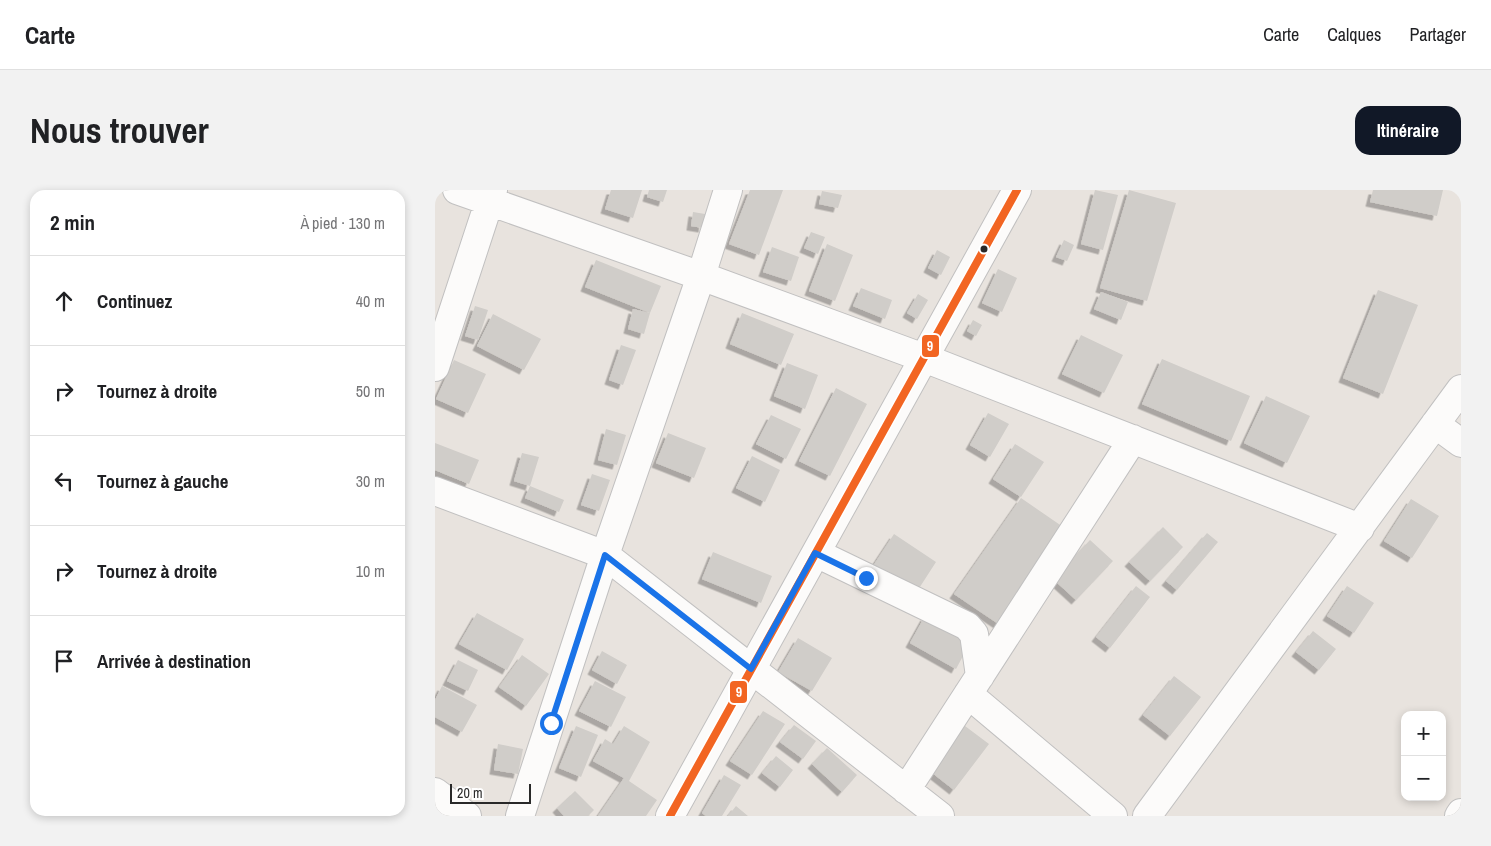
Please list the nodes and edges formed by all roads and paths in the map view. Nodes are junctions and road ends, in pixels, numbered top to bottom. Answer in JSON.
{"nodes":[{"id":1,"x":457,"y":190,"type":"edge"},
{"id":2,"x":728,"y":190,"type":"edge"},
{"id":3,"x":1017,"y":190,"type":"edge"},
{"id":4,"x":491,"y":196,"type":"edge"},
{"id":5,"x":701,"y":276,"type":"junction"},
{"id":6,"x":924,"y":358,"type":"junction"},
{"id":7,"x":435,"y":367,"type":"edge"},
{"id":8,"x":1461,"y":389,"type":"edge"},
{"id":9,"x":1435,"y":424,"type":"junction"},
{"id":10,"x":1133,"y":439,"type":"junction"},
{"id":11,"x":1461,"y":442,"type":"edge"},
{"id":12,"x":435,"y":491,"type":"edge"},
{"id":13,"x":1360,"y":528,"type":"junction"},
{"id":14,"x":815,"y":553,"type":"junction"},
{"id":15,"x":605,"y":555,"type":"junction"},
{"id":16,"x":751,"y":669,"type":"junction"},
{"id":17,"x":974,"y":685,"type":"junction"},
{"id":18,"x":906,"y":790,"type":"junction"},
{"id":19,"x":435,"y":792,"type":"edge"},
{"id":20,"x":467,"y":816,"type":"edge"},
{"id":21,"x":520,"y":816,"type":"edge"},
{"id":22,"x":670,"y":816,"type":"edge"},
{"id":23,"x":941,"y":816,"type":"edge"},
{"id":24,"x":1113,"y":816,"type":"edge"},
{"id":25,"x":1147,"y":816,"type":"edge"}],
"edges":[{"from":1,"to":4,"type":"street"},
{"from":2,"to":5,"type":"street"},
{"from":3,"to":6,"type":"street"},
{"from":4,"to":5,"type":"street"},
{"from":4,"to":7,"type":"street"},
{"from":5,"to":6,"type":"street"},
{"from":5,"to":15,"type":"street"},
{"from":6,"to":10,"type":"street"},
{"from":6,"to":14,"type":"street"},
{"from":8,"to":9,"type":"street"},
{"from":9,"to":11,"type":"street"},
{"from":9,"to":13,"type":"street"},
{"from":10,"to":13,"type":"street"},
{"from":10,"to":17,"type":"street"},
{"from":12,"to":15,"type":"street"},
{"from":13,"to":25,"type":"street"},
{"from":14,"to":16,"type":"street"},
{"from":14,"to":17,"type":"street"},
{"from":15,"to":16,"type":"street"},
{"from":15,"to":21,"type":"street"},
{"from":16,"to":18,"type":"street"},
{"from":16,"to":22,"type":"street"},
{"from":17,"to":18,"type":"street"},
{"from":17,"to":24,"type":"street"},
{"from":18,"to":23,"type":"street"},
{"from":19,"to":20,"type":"street"}]}
